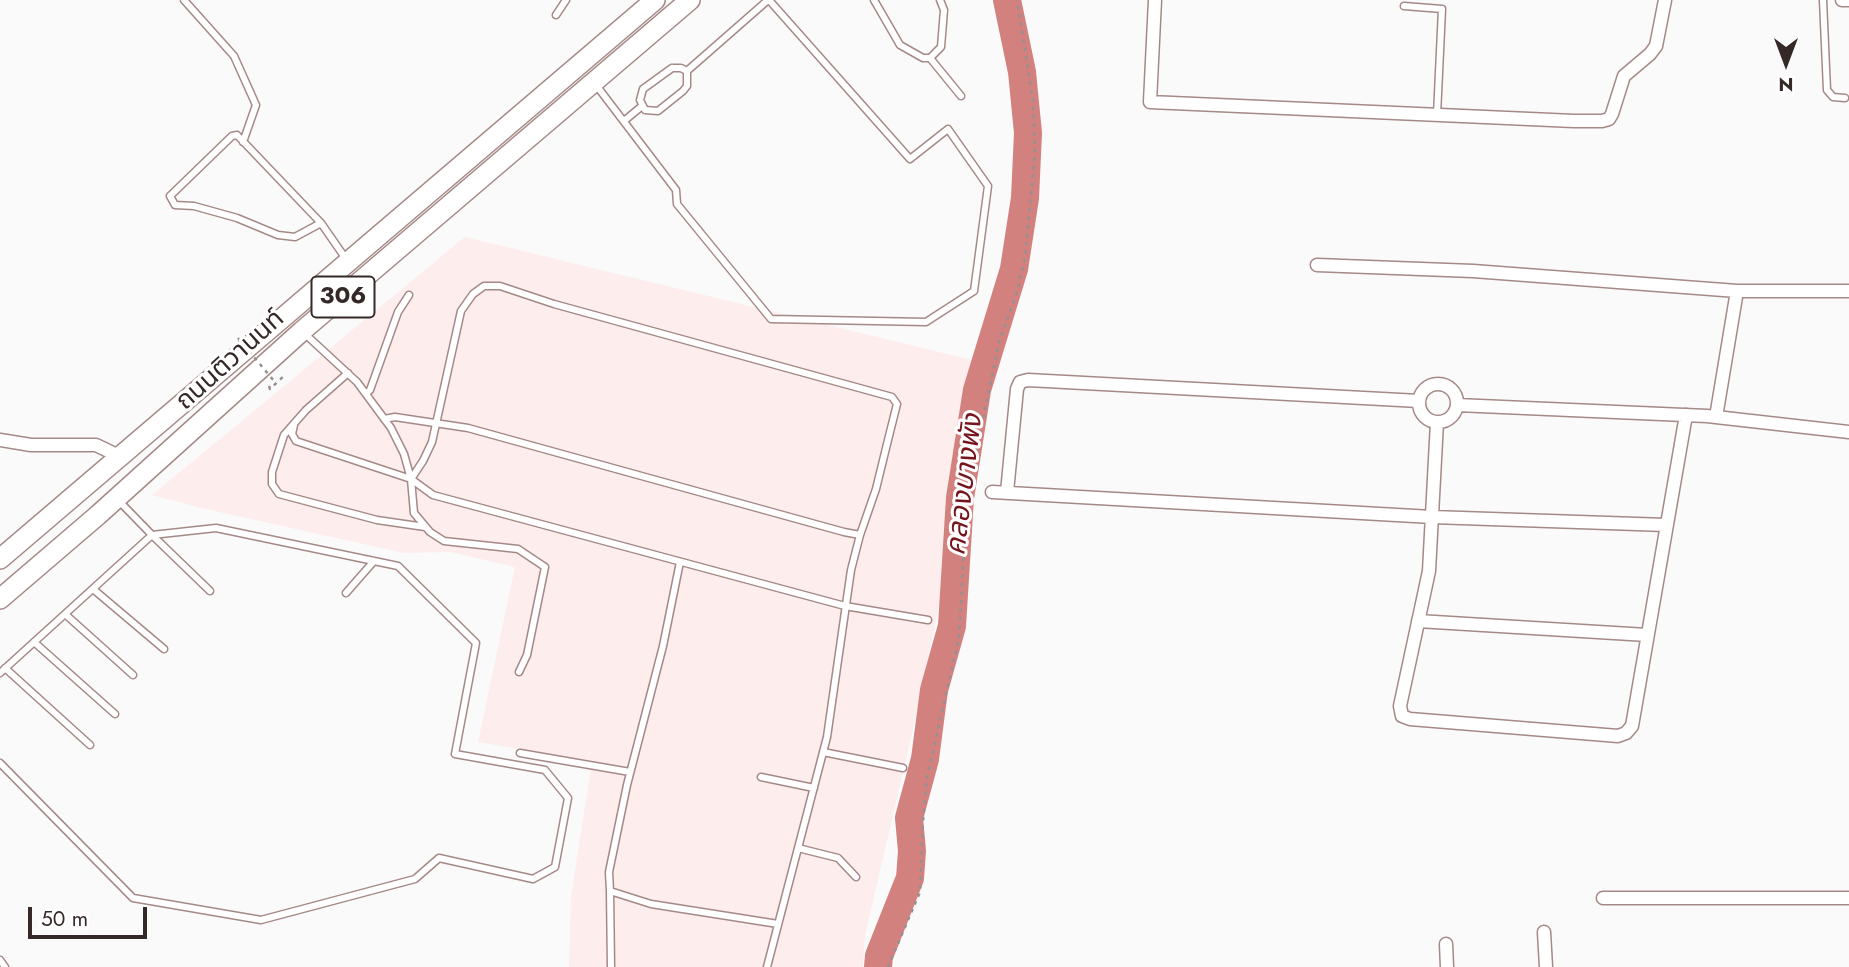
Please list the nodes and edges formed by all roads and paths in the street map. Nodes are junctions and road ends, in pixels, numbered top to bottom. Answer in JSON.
{"nodes":[{"id":1,"x":184,"y":0,"type":"edge"},
{"id":2,"x":566,"y":0,"type":"edge"},
{"id":3,"x":655,"y":0,"type":"edge"},
{"id":4,"x":690,"y":0,"type":"edge"},
{"id":5,"x":769,"y":0,"type":"edge"},
{"id":6,"x":874,"y":0,"type":"edge"},
{"id":7,"x":940,"y":0,"type":"edge"},
{"id":8,"x":1017,"y":0,"type":"edge"},
{"id":9,"x":1155,"y":0,"type":"edge"},
{"id":10,"x":1665,"y":0,"type":"edge"},
{"id":11,"x":1823,"y":0,"type":"edge"},
{"id":12,"x":1842,"y":0,"type":"edge"},
{"id":13,"x":1849,"y":0,"type":"edge"},
{"id":14,"x":1404,"y":6,"type":"dead end"},
{"id":15,"x":556,"y":15,"type":"dead end"},
{"id":16,"x":930,"y":58,"type":"junction"},
{"id":17,"x":687,"y":71,"type":"junction"},
{"id":18,"x":594,"y":82,"type":"junction"},
{"id":19,"x":961,"y":96,"type":"dead end"},
{"id":20,"x":1845,"y":98,"type":"dead end"},
{"id":21,"x":642,"y":106,"type":"junction"},
{"id":22,"x":1437,"y":115,"type":"junction"},
{"id":23,"x":624,"y":121,"type":"junction"},
{"id":24,"x":243,"y":142,"type":"junction"},
{"id":25,"x":321,"y":223,"type":"junction"},
{"id":26,"x":348,"y":262,"type":"junction"},
{"id":27,"x":1317,"y":265,"type":"dead end"},
{"id":28,"x":1737,"y":291,"type":"junction"},
{"id":29,"x":1849,"y":291,"type":"edge"},
{"id":30,"x":410,"y":295,"type":"dead end"},
{"id":31,"x":299,"y":304,"type":"junction"},
{"id":32,"x":307,"y":327,"type":"junction"},
{"id":33,"x":238,"y":338,"type":"dead end"},
{"id":34,"x":286,"y":373,"type":"dead end"},
{"id":35,"x":348,"y":373,"type":"junction"},
{"id":36,"x":366,"y":394,"type":"junction"},
{"id":37,"x":1419,"y":401,"type":"junction"},
{"id":38,"x":1457,"y":405,"type":"junction"},
{"id":39,"x":1686,"y":415,"type":"junction"},
{"id":40,"x":1716,"y":417,"type":"junction"},
{"id":41,"x":384,"y":419,"type":"junction"},
{"id":42,"x":1437,"y":422,"type":"junction"},
{"id":43,"x":437,"y":424,"type":"junction"},
{"id":44,"x":293,"y":425,"type":"junction"},
{"id":45,"x":1849,"y":432,"type":"edge"},
{"id":46,"x":0,"y":440,"type":"edge"},
{"id":47,"x":119,"y":456,"type":"junction"},
{"id":48,"x":411,"y":479,"type":"junction"},
{"id":49,"x":992,"y":492,"type":"dead end"},
{"id":50,"x":1007,"y":492,"type":"junction"},
{"id":51,"x":116,"y":499,"type":"junction"},
{"id":52,"x":1432,"y":517,"type":"junction"},
{"id":53,"x":1666,"y":525,"type":"junction"},
{"id":54,"x":425,"y":527,"type":"junction"},
{"id":55,"x":152,"y":535,"type":"junction"},
{"id":56,"x":860,"y":535,"type":"junction"},
{"id":57,"x":0,"y":559,"type":"edge"},
{"id":58,"x":374,"y":561,"type":"junction"},
{"id":59,"x":680,"y":562,"type":"junction"},
{"id":60,"x":93,"y":589,"type":"junction"},
{"id":61,"x":210,"y":591,"type":"dead end"},
{"id":62,"x":346,"y":593,"type":"dead end"},
{"id":63,"x":0,"y":599,"type":"edge"},
{"id":64,"x":845,"y":606,"type":"junction"},
{"id":65,"x":65,"y":614,"type":"junction"},
{"id":66,"x":928,"y":620,"type":"dead end"},
{"id":67,"x":1418,"y":621,"type":"junction"},
{"id":68,"x":1647,"y":635,"type":"junction"},
{"id":69,"x":34,"y":642,"type":"junction"},
{"id":70,"x":164,"y":649,"type":"dead end"},
{"id":71,"x":3,"y":671,"type":"edge"},
{"id":72,"x":519,"y":672,"type":"dead end"},
{"id":73,"x":133,"y":675,"type":"dead end"},
{"id":74,"x":115,"y":715,"type":"dead end"},
{"id":75,"x":90,"y":745,"type":"dead end"},
{"id":76,"x":823,"y":752,"type":"junction"},
{"id":77,"x":520,"y":753,"type":"dead end"},
{"id":78,"x":0,"y":764,"type":"edge"},
{"id":79,"x":903,"y":768,"type":"dead end"},
{"id":80,"x":630,"y":772,"type":"junction"},
{"id":81,"x":761,"y":778,"type":"dead end"},
{"id":82,"x":814,"y":788,"type":"junction"},
{"id":83,"x":798,"y":848,"type":"junction"},
{"id":84,"x":856,"y":877,"type":"dead end"},
{"id":85,"x":610,"y":891,"type":"junction"},
{"id":86,"x":1604,"y":898,"type":"dead end"},
{"id":87,"x":1849,"y":898,"type":"edge"},
{"id":88,"x":778,"y":924,"type":"junction"},
{"id":89,"x":1544,"y":932,"type":"dead end"},
{"id":90,"x":1446,"y":944,"type":"dead end"},
{"id":91,"x":0,"y":960,"type":"edge"},
{"id":92,"x":5,"y":967,"type":"edge"},
{"id":93,"x":611,"y":967,"type":"edge"},
{"id":94,"x":767,"y":967,"type":"edge"},
{"id":95,"x":888,"y":967,"type":"edge"},
{"id":96,"x":1447,"y":967,"type":"edge"},
{"id":97,"x":1546,"y":967,"type":"edge"}],
"edges":[{"from":1,"to":24,"type":"lane"},
{"from":2,"to":15,"type":"lane"},
{"from":3,"to":26,"type":"main road","name":"ถนนติวานนท์","number":"306"},
{"from":4,"to":18,"type":"main road","name":"ถนนติวานนท์","number":"306"},
{"from":5,"to":17,"type":"lane"},
{"from":5,"to":23,"type":"lane"},
{"from":6,"to":16,"type":"lane"},
{"from":7,"to":16,"type":"lane"},
{"from":8,"to":95,"type":"path"},
{"from":9,"to":22,"type":"street"},
{"from":10,"to":22,"type":"street"},
{"from":11,"to":20,"type":"lane"},
{"from":12,"to":13,"type":"street"},
{"from":14,"to":22,"type":"lane"},
{"from":16,"to":19,"type":"lane"},
{"from":17,"to":21,"type":"lane"},
{"from":17,"to":21,"type":"lane"},
{"from":18,"to":23,"type":"lane"},
{"from":18,"to":32,"type":"main road","name":"ถนนติวานนท์","number":"306"},
{"from":21,"to":23,"type":"lane"},
{"from":24,"to":25,"type":"lane"},
{"from":24,"to":25,"type":"lane"},
{"from":25,"to":26,"type":"lane"},
{"from":26,"to":31,"type":"main road","name":"ถนนติวานนท์","number":"306"},
{"from":27,"to":28,"type":"street"},
{"from":28,"to":29,"type":"street"},
{"from":28,"to":40,"type":"street"},
{"from":30,"to":36,"type":"lane"},
{"from":31,"to":32,"type":"main road"},
{"from":31,"to":47,"type":"main road","name":"ถนนติวานนท์","number":"306"},
{"from":32,"to":35,"type":"lane"},
{"from":32,"to":51,"type":"main road","name":"ถนนติวานนท์","number":"306"},
{"from":33,"to":34,"type":"path","bridge":true},
{"from":35,"to":36,"type":"lane"},
{"from":35,"to":44,"type":"lane"},
{"from":36,"to":41,"type":"lane"},
{"from":37,"to":38,"type":"street"},
{"from":37,"to":42,"type":"street"},
{"from":37,"to":50,"type":"street"},
{"from":38,"to":39,"type":"street"},
{"from":38,"to":42,"type":"street"},
{"from":39,"to":40,"type":"street"},
{"from":39,"to":53,"type":"street"},
{"from":40,"to":45,"type":"street"},
{"from":41,"to":43,"type":"lane"},
{"from":41,"to":48,"type":"lane"},
{"from":42,"to":52,"type":"street"},
{"from":43,"to":48,"type":"lane"},
{"from":43,"to":56,"type":"lane"},
{"from":43,"to":56,"type":"lane"},
{"from":44,"to":48,"type":"lane"},
{"from":44,"to":54,"type":"lane"},
{"from":46,"to":47,"type":"street"},
{"from":47,"to":57,"type":"main road","name":"ถนนติวานนท์","number":"306"},
{"from":48,"to":54,"type":"lane"},
{"from":48,"to":59,"type":"lane"},
{"from":49,"to":50,"type":"street"},
{"from":50,"to":52,"type":"street"},
{"from":51,"to":55,"type":"lane"},
{"from":51,"to":63,"type":"main road","name":"ถนนติวานนท์","number":"306"},
{"from":52,"to":53,"type":"street"},
{"from":52,"to":67,"type":"street"},
{"from":53,"to":68,"type":"street"},
{"from":54,"to":72,"type":"lane"},
{"from":55,"to":58,"type":"lane"},
{"from":55,"to":60,"type":"lane"},
{"from":55,"to":61,"type":"lane"},
{"from":56,"to":64,"type":"lane"},
{"from":58,"to":62,"type":"lane"},
{"from":58,"to":78,"type":"lane"},
{"from":59,"to":64,"type":"lane"},
{"from":59,"to":80,"type":"lane"},
{"from":60,"to":65,"type":"lane"},
{"from":60,"to":70,"type":"lane"},
{"from":64,"to":66,"type":"lane"},
{"from":64,"to":76,"type":"lane"},
{"from":65,"to":69,"type":"lane"},
{"from":65,"to":73,"type":"lane"},
{"from":67,"to":68,"type":"street"},
{"from":67,"to":68,"type":"street"},
{"from":69,"to":71,"type":"lane"},
{"from":69,"to":74,"type":"lane"},
{"from":71,"to":75,"type":"lane"},
{"from":76,"to":79,"type":"lane"},
{"from":76,"to":82,"type":"lane"},
{"from":77,"to":80,"type":"lane"},
{"from":80,"to":85,"type":"lane"},
{"from":81,"to":82,"type":"lane"},
{"from":82,"to":83,"type":"lane"},
{"from":83,"to":84,"type":"lane"},
{"from":83,"to":88,"type":"lane"},
{"from":85,"to":88,"type":"lane"},
{"from":85,"to":93,"type":"lane"},
{"from":86,"to":87,"type":"street"},
{"from":88,"to":94,"type":"lane"},
{"from":89,"to":97,"type":"street"},
{"from":90,"to":96,"type":"street"},
{"from":91,"to":92,"type":"lane"}]}
